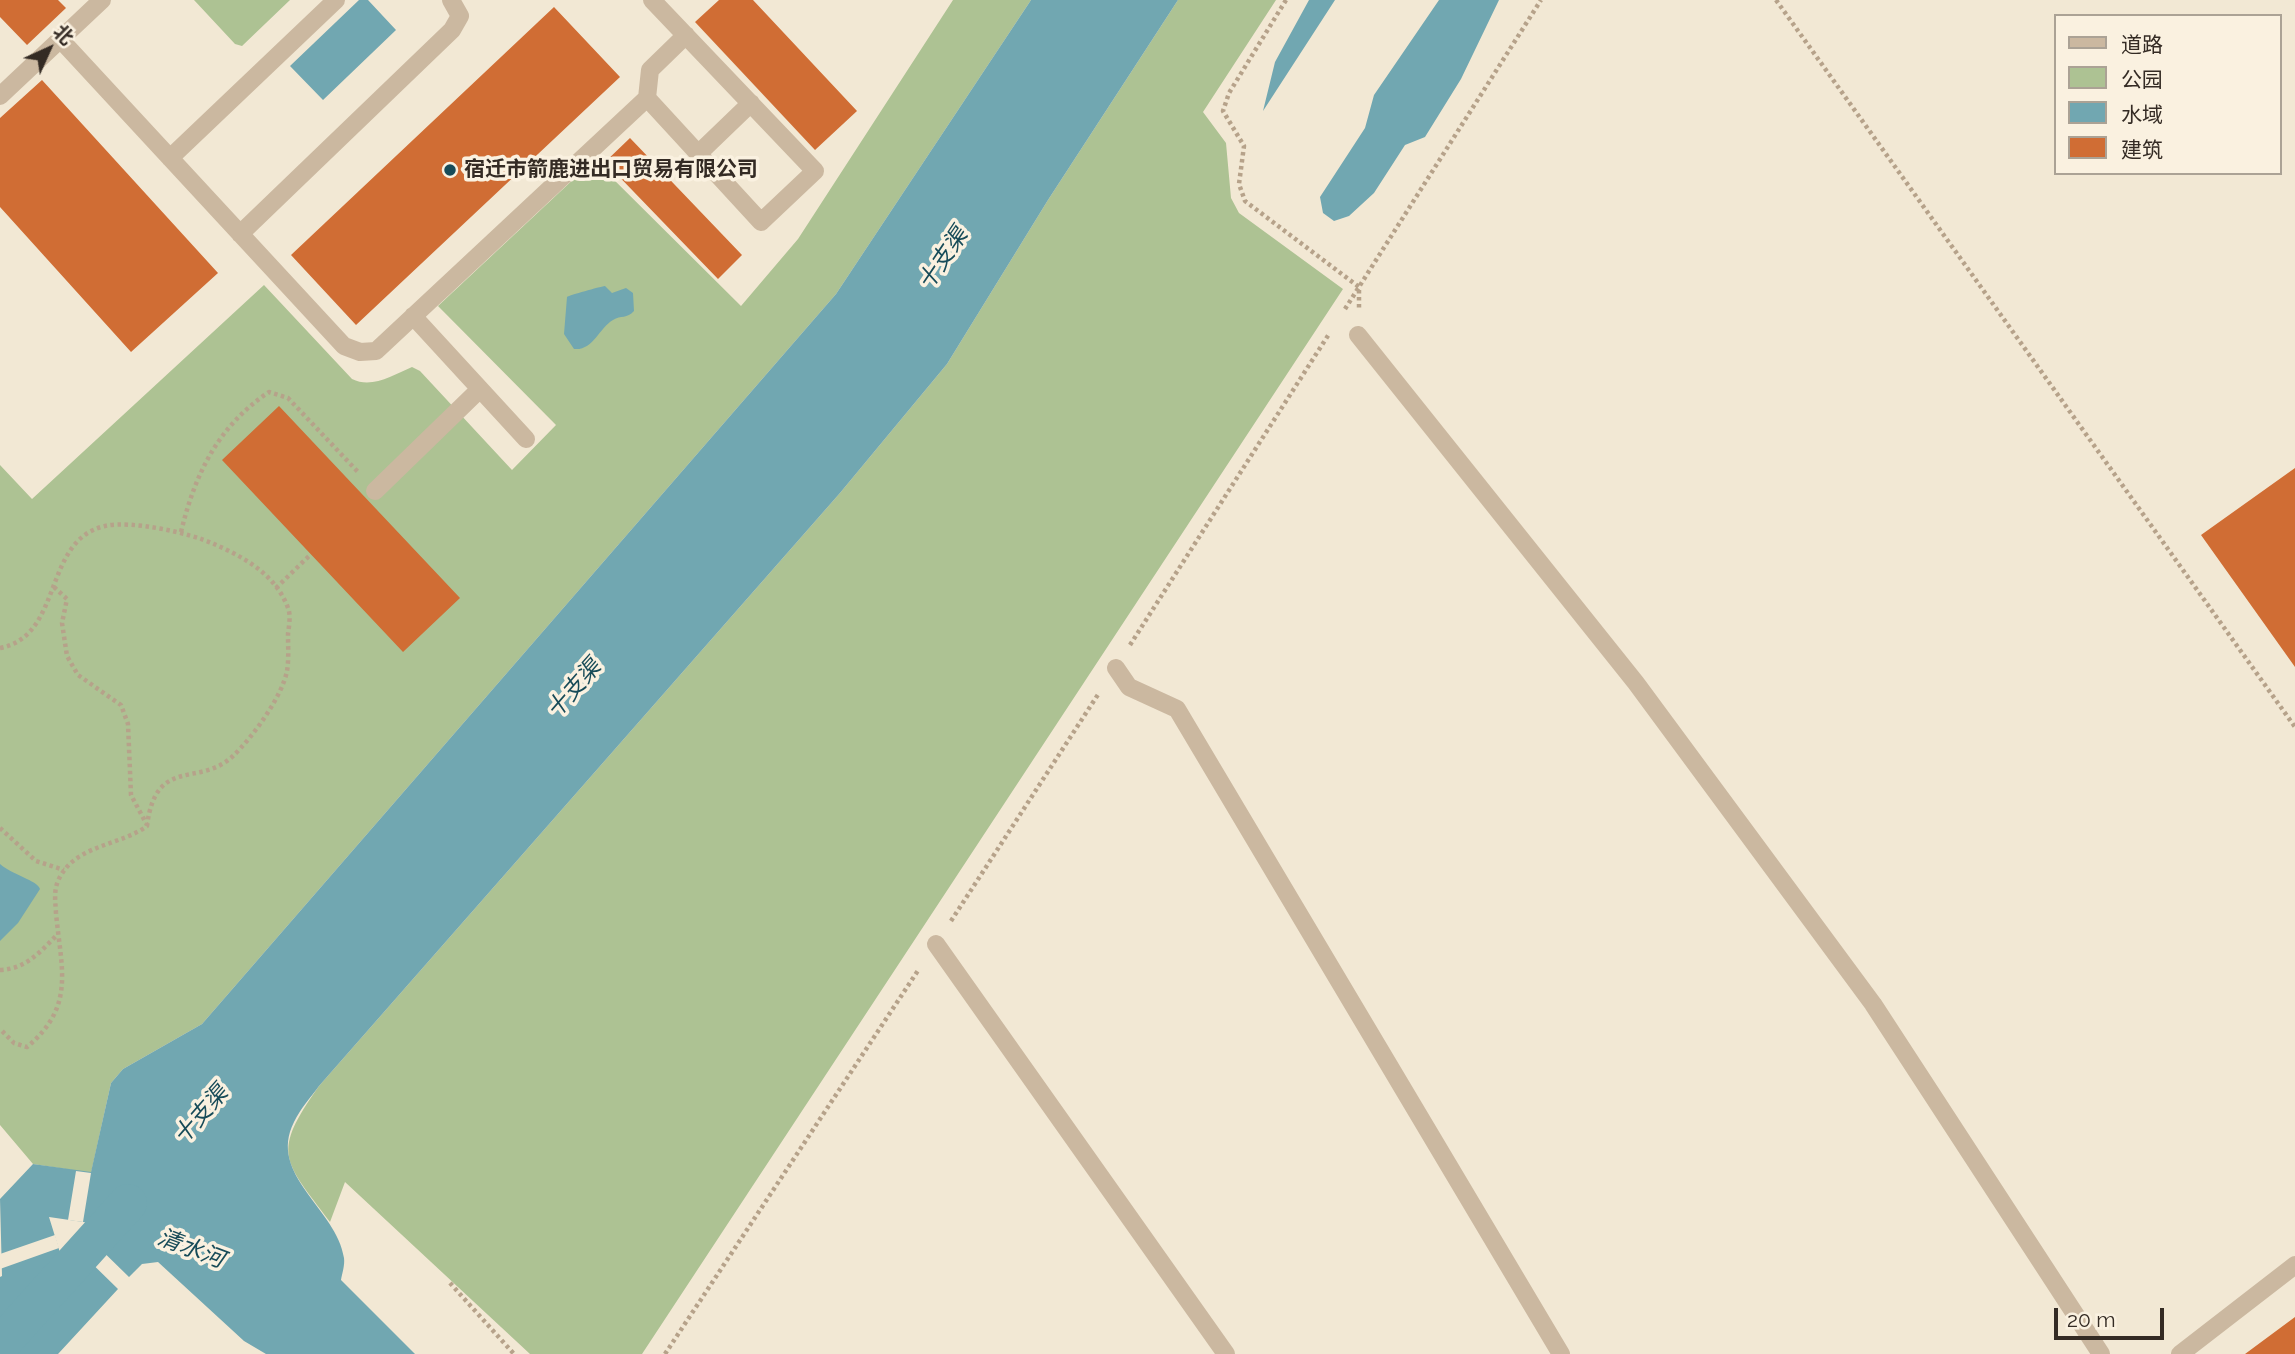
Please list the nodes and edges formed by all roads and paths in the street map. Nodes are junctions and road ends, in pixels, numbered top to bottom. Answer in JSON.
{"nodes":[{"id":1,"x":102,"y":0,"type":"edge"},
{"id":2,"x":336,"y":0,"type":"edge"},
{"id":3,"x":450,"y":0,"type":"edge"},
{"id":4,"x":652,"y":0,"type":"edge"},
{"id":5,"x":1286,"y":0,"type":"edge"},
{"id":6,"x":1776,"y":0,"type":"edge"},
{"id":7,"x":686,"y":35,"type":"junction"},
{"id":8,"x":60,"y":39,"type":"junction"},
{"id":9,"x":0,"y":96,"type":"edge"},
{"id":10,"x":647,"y":98,"type":"junction"},
{"id":11,"x":751,"y":103,"type":"junction"},
{"id":12,"x":698,"y":153,"type":"junction"},
{"id":13,"x":170,"y":158,"type":"junction"},
{"id":14,"x":240,"y":234,"type":"junction"},
{"id":15,"x":413,"y":316,"type":"junction"},
{"id":16,"x":1358,"y":335,"type":"joint"},
{"id":17,"x":480,"y":389,"type":"junction"},
{"id":18,"x":526,"y":439,"type":"dead end"},
{"id":19,"x":375,"y":491,"type":"joint"},
{"id":20,"x":180,"y":533,"type":"junction"},
{"id":21,"x":309,"y":556,"type":"dead end"},
{"id":22,"x":54,"y":587,"type":"junction"},
{"id":23,"x":276,"y":588,"type":"junction"},
{"id":24,"x":0,"y":648,"type":"edge"},
{"id":25,"x":1116,"y":668,"type":"dead end"},
{"id":26,"x":2295,"y":727,"type":"edge"},
{"id":27,"x":148,"y":826,"type":"junction"},
{"id":28,"x":0,"y":828,"type":"edge"},
{"id":29,"x":64,"y":870,"type":"junction"},
{"id":30,"x":58,"y":934,"type":"junction"},
{"id":31,"x":936,"y":944,"type":"dead end"},
{"id":32,"x":0,"y":970,"type":"edge"},
{"id":33,"x":0,"y":1029,"type":"edge"},
{"id":34,"x":2295,"y":1265,"type":"edge"},
{"id":35,"x":450,"y":1283,"type":"dead end"},
{"id":36,"x":514,"y":1354,"type":"edge"},
{"id":37,"x":1226,"y":1354,"type":"edge"},
{"id":38,"x":1561,"y":1354,"type":"edge"},
{"id":39,"x":2101,"y":1354,"type":"edge"},
{"id":40,"x":2180,"y":1354,"type":"edge"}],
"edges":[{"from":1,"to":8,"type":"street"},
{"from":2,"to":13,"type":"street"},
{"from":3,"to":14,"type":"street"},
{"from":4,"to":7,"type":"street"},
{"from":5,"to":16,"type":"path"},
{"from":6,"to":26,"type":"path"},
{"from":7,"to":10,"type":"street"},
{"from":7,"to":11,"type":"street"},
{"from":8,"to":9,"type":"street"},
{"from":8,"to":13,"type":"street"},
{"from":10,"to":12,"type":"street"},
{"from":10,"to":15,"type":"street"},
{"from":11,"to":12,"type":"street"},
{"from":11,"to":12,"type":"street"},
{"from":13,"to":14,"type":"street"},
{"from":14,"to":15,"type":"street"},
{"from":15,"to":17,"type":"street"},
{"from":16,"to":39,"type":"street"},
{"from":17,"to":18,"type":"street"},
{"from":17,"to":19,"type":"street"},
{"from":19,"to":20,"type":"path"},
{"from":20,"to":22,"type":"path"},
{"from":20,"to":23,"type":"path"},
{"from":21,"to":23,"type":"path"},
{"from":22,"to":24,"type":"path"},
{"from":22,"to":27,"type":"path"},
{"from":23,"to":27,"type":"path"},
{"from":25,"to":38,"type":"street"},
{"from":27,"to":29,"type":"path"},
{"from":28,"to":29,"type":"path"},
{"from":29,"to":30,"type":"path"},
{"from":30,"to":32,"type":"path"},
{"from":30,"to":33,"type":"path"},
{"from":31,"to":37,"type":"street"},
{"from":34,"to":40,"type":"street"},
{"from":35,"to":36,"type":"path"}]}
